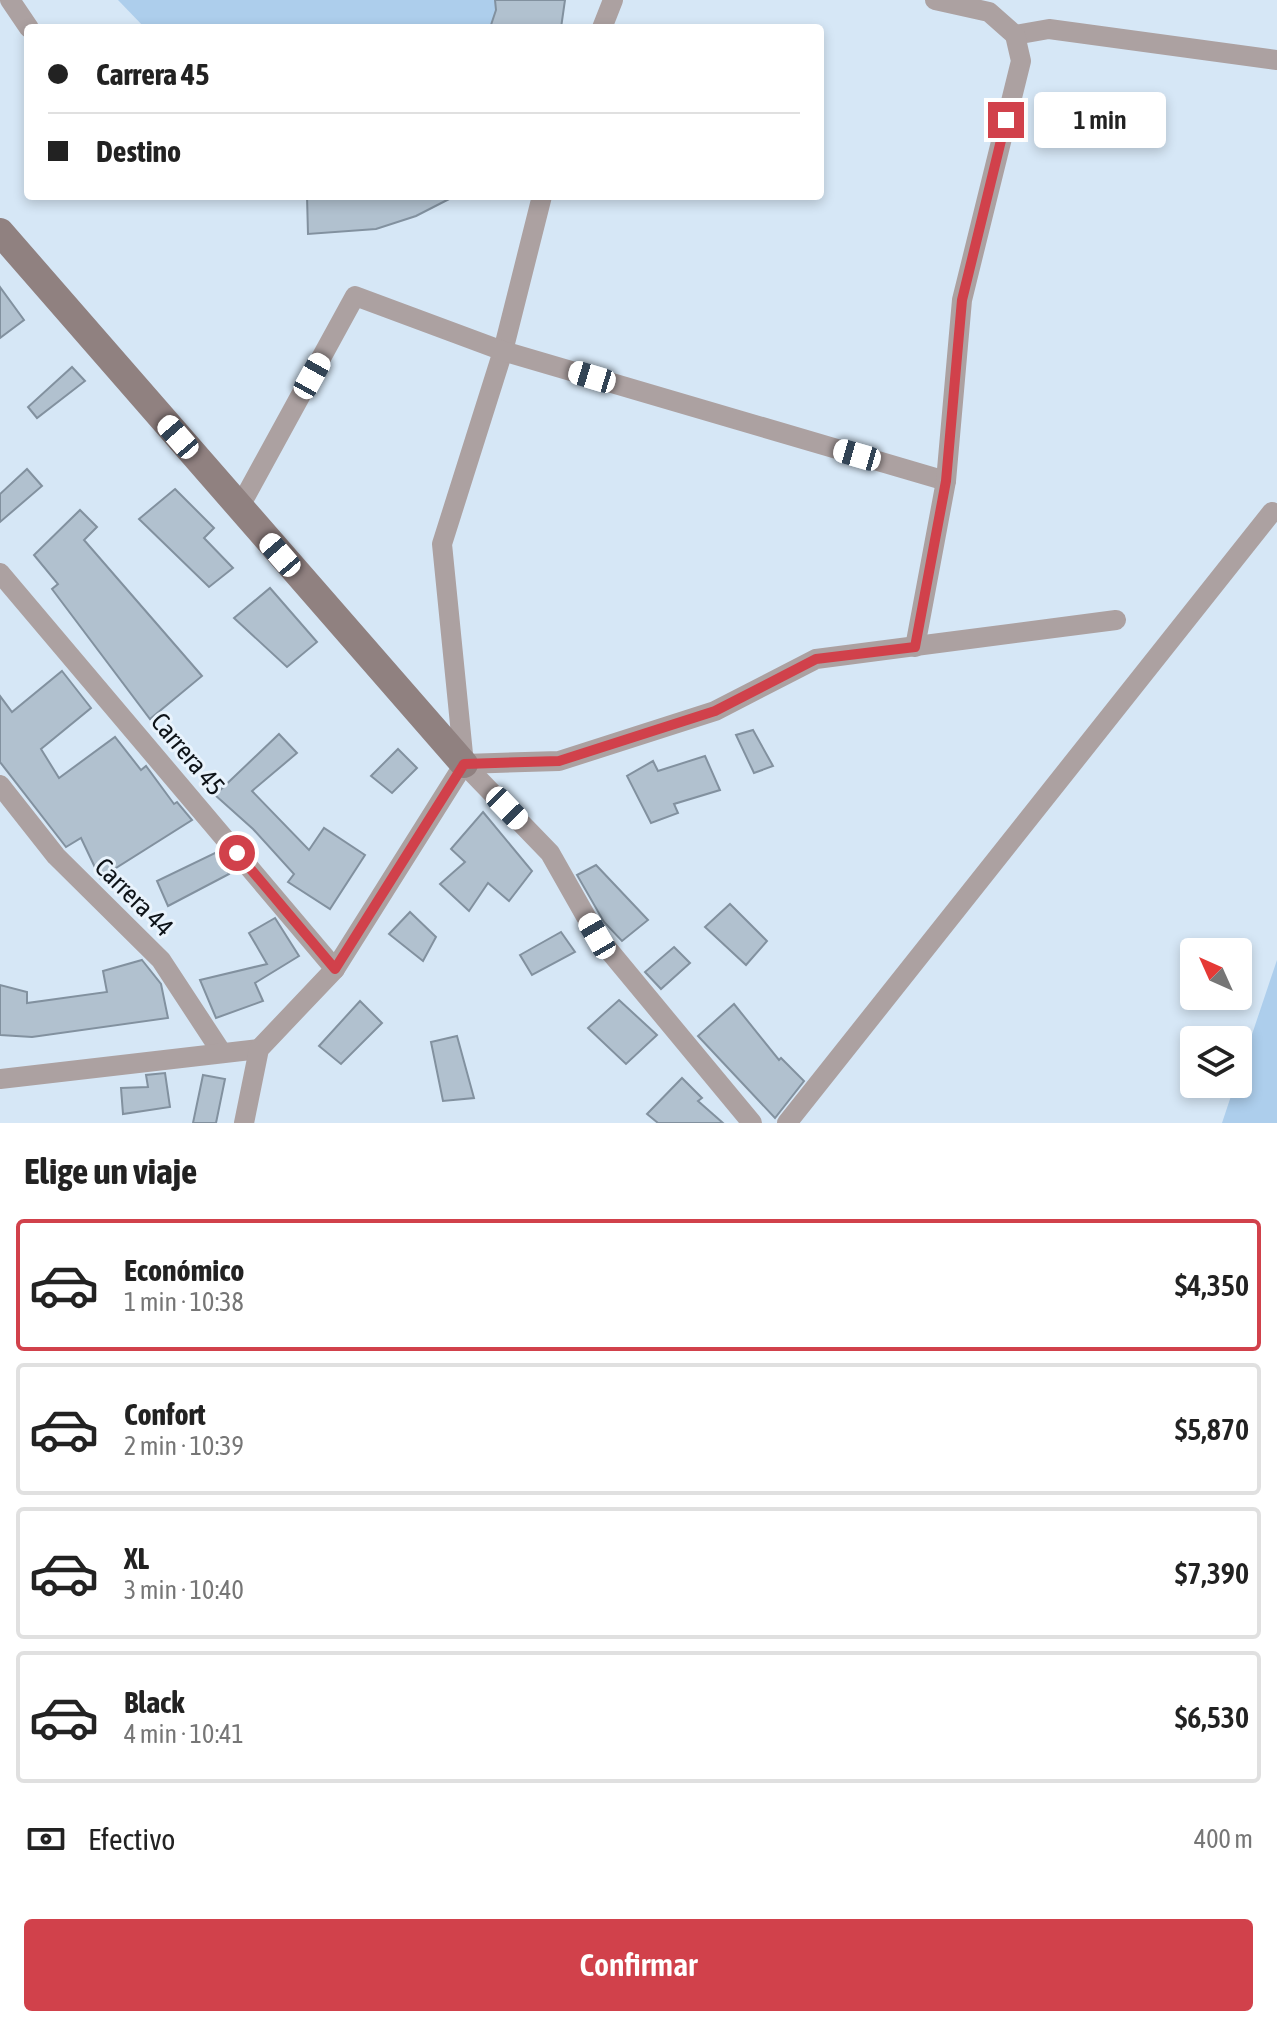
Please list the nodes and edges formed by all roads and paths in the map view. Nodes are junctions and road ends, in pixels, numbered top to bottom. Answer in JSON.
{"nodes":[{"id":1,"x":10,"y":0,"type":"edge"},
{"id":2,"x":613,"y":0,"type":"edge"},
{"id":3,"x":935,"y":0,"type":"edge"},
{"id":4,"x":26,"y":24,"type":"edge"},
{"id":5,"x":604,"y":24,"type":"edge"},
{"id":6,"x":1015,"y":35,"type":"junction"},
{"id":7,"x":1277,"y":60,"type":"edge"},
{"id":8,"x":541,"y":200,"type":"edge"},
{"id":9,"x":0,"y":232,"type":"edge"},
{"id":10,"x":503,"y":351,"type":"junction"},
{"id":11,"x":946,"y":481,"type":"junction"},
{"id":12,"x":239,"y":508,"type":"junction"},
{"id":13,"x":1272,"y":512,"type":"dead end"},
{"id":14,"x":0,"y":573,"type":"edge"},
{"id":15,"x":1116,"y":620,"type":"dead end"},
{"id":16,"x":915,"y":647,"type":"junction"},
{"id":17,"x":464,"y":764,"type":"junction"},
{"id":18,"x":0,"y":785,"type":"edge"},
{"id":19,"x":335,"y":969,"type":"junction"},
{"id":20,"x":259,"y":1049,"type":"junction"},
{"id":21,"x":222,"y":1053,"type":"junction"},
{"id":22,"x":0,"y":1079,"type":"edge"},
{"id":23,"x":244,"y":1123,"type":"edge"},
{"id":24,"x":752,"y":1123,"type":"edge"},
{"id":25,"x":787,"y":1123,"type":"edge"}],
"edges":[{"from":1,"to":4,"type":"street"},
{"from":2,"to":5,"type":"street"},
{"from":3,"to":6,"type":"street"},
{"from":6,"to":7,"type":"street"},
{"from":6,"to":11,"type":"street"},
{"from":8,"to":10,"type":"street"},
{"from":9,"to":12,"type":"street"},
{"from":10,"to":11,"type":"street"},
{"from":10,"to":12,"type":"street"},
{"from":10,"to":17,"type":"street"},
{"from":11,"to":16,"type":"street"},
{"from":12,"to":17,"type":"street"},
{"from":13,"to":25,"type":"street"},
{"from":14,"to":19,"type":"street","name":"Carrera 45"},
{"from":15,"to":16,"type":"street"},
{"from":16,"to":17,"type":"street"},
{"from":17,"to":19,"type":"street"},
{"from":17,"to":24,"type":"street"},
{"from":18,"to":21,"type":"street","name":"Carrera 44"},
{"from":19,"to":20,"type":"street"},
{"from":20,"to":21,"type":"street"},
{"from":20,"to":23,"type":"street"},
{"from":21,"to":22,"type":"street"}]}
